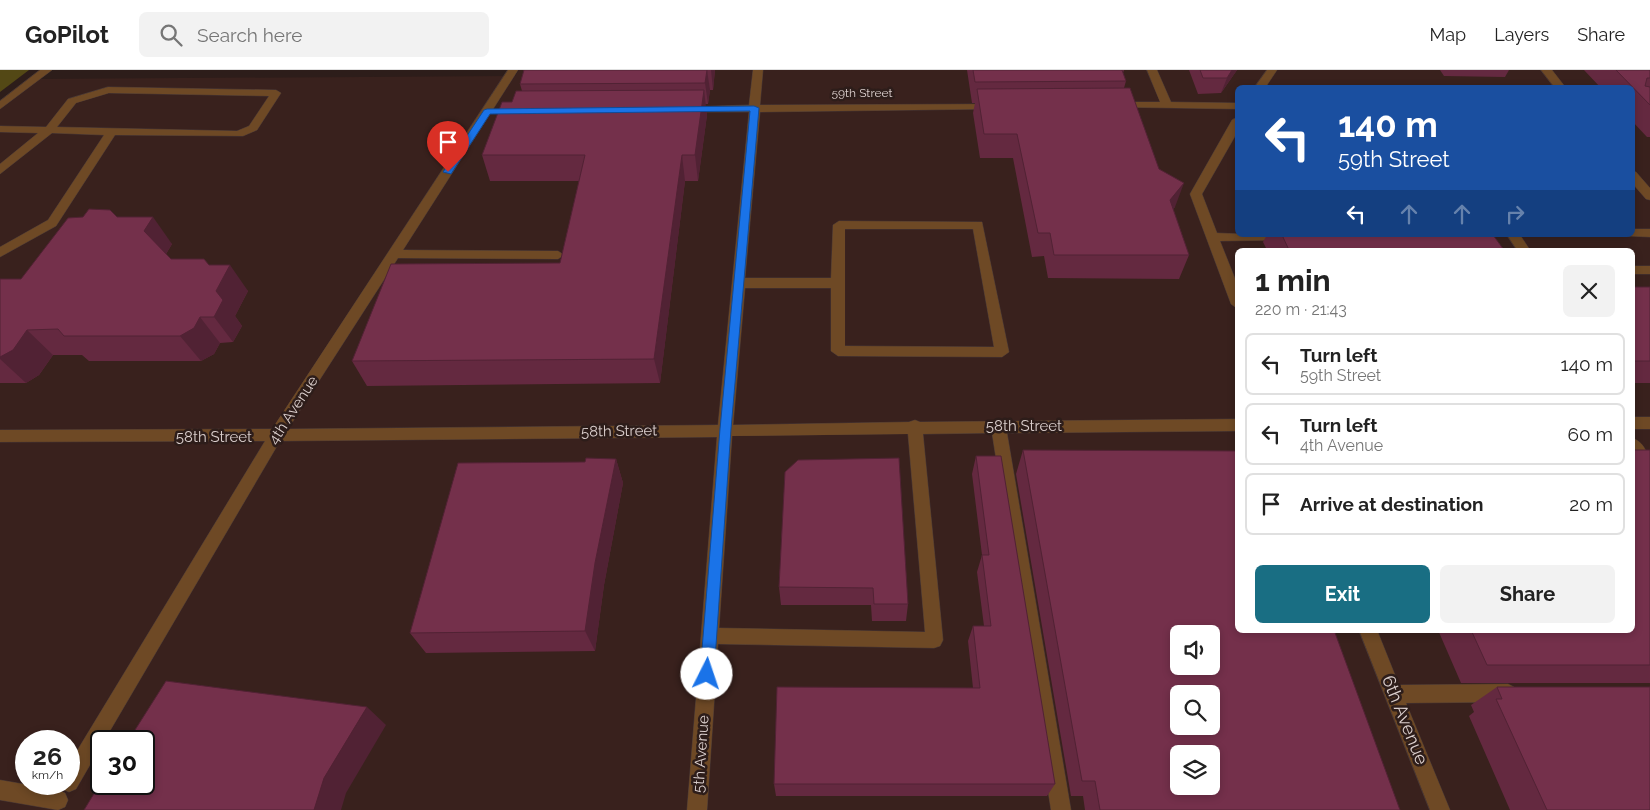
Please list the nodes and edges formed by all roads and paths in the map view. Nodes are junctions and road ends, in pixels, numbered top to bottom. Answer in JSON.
{"nodes":[{"id":1,"x":47,"y":70,"type":"edge"},
{"id":2,"x":513,"y":70,"type":"edge"},
{"id":3,"x":758,"y":70,"type":"edge"},
{"id":4,"x":1152,"y":70,"type":"edge"},
{"id":5,"x":1272,"y":70,"type":"edge"},
{"id":6,"x":1546,"y":70,"type":"edge"},
{"id":7,"x":1262,"y":85,"type":"edge"},
{"id":8,"x":1558,"y":85,"type":"edge"},
{"id":9,"x":1109,"y":105,"type":"edge"},
{"id":10,"x":1167,"y":105,"type":"junction"},
{"id":11,"x":0,"y":106,"type":"edge"},
{"id":12,"x":1001,"y":106,"type":"edge"},
{"id":13,"x":1235,"y":106,"type":"edge"},
{"id":14,"x":754,"y":108,"type":"junction"},
{"id":15,"x":675,"y":109,"type":"edge"},
{"id":16,"x":1235,"y":125,"type":"edge"},
{"id":17,"x":0,"y":129,"type":"edge"},
{"id":18,"x":48,"y":130,"type":"junction"},
{"id":19,"x":110,"y":132,"type":"junction"},
{"id":20,"x":0,"y":170,"type":"edge"},
{"id":21,"x":1635,"y":178,"type":"edge"},
{"id":22,"x":1650,"y":196,"type":"edge"},
{"id":23,"x":1635,"y":233,"type":"edge"},
{"id":24,"x":1650,"y":233,"type":"edge"},
{"id":25,"x":1212,"y":237,"type":"junction"},
{"id":26,"x":1235,"y":237,"type":"edge"},
{"id":27,"x":1514,"y":237,"type":"edge"},
{"id":28,"x":1523,"y":248,"type":"edge"},
{"id":29,"x":0,"y":253,"type":"edge"},
{"id":30,"x":394,"y":254,"type":"junction"},
{"id":31,"x":558,"y":255,"type":"dead end"},
{"id":32,"x":1635,"y":270,"type":"edge"},
{"id":33,"x":1650,"y":270,"type":"edge"},
{"id":34,"x":739,"y":283,"type":"junction"},
{"id":35,"x":837,"y":283,"type":"junction"},
{"id":36,"x":1235,"y":296,"type":"edge"},
{"id":37,"x":1635,"y":423,"type":"edge"},
{"id":38,"x":1650,"y":423,"type":"edge"},
{"id":39,"x":1235,"y":425,"type":"edge"},
{"id":40,"x":915,"y":426,"type":"junction"},
{"id":41,"x":998,"y":426,"type":"junction"},
{"id":42,"x":725,"y":429,"type":"junction"},
{"id":43,"x":0,"y":436,"type":"edge"},
{"id":44,"x":274,"y":437,"type":"junction"},
{"id":45,"x":1635,"y":448,"type":"edge"},
{"id":46,"x":1650,"y":470,"type":"edge"},
{"id":47,"x":1369,"y":633,"type":"edge"},
{"id":48,"x":710,"y":636,"type":"junction"},
{"id":49,"x":1530,"y":693,"type":"edge"},
{"id":50,"x":1395,"y":694,"type":"junction"},
{"id":51,"x":80,"y":764,"type":"edge"},
{"id":52,"x":0,"y":790,"type":"edge"},
{"id":53,"x":15,"y":791,"type":"edge"},
{"id":54,"x":697,"y":810,"type":"edge"},
{"id":55,"x":1061,"y":810,"type":"edge"},
{"id":56,"x":1440,"y":810,"type":"edge"}],
"edges":[{"from":1,"to":11,"type":"street"},
{"from":2,"to":30,"type":"street","name":"4th Avenue"},
{"from":3,"to":14,"type":"street","name":"5th Avenue"},
{"from":4,"to":10,"type":"street"},
{"from":5,"to":7,"type":"street"},
{"from":6,"to":8,"type":"street"},
{"from":9,"to":10,"type":"street"},
{"from":10,"to":13,"type":"street"},
{"from":12,"to":14,"type":"street","name":"59th Street"},
{"from":14,"to":15,"type":"street","name":"59th Street"},
{"from":14,"to":34,"type":"street","name":"5th Avenue"},
{"from":16,"to":25,"type":"street"},
{"from":17,"to":18,"type":"street"},
{"from":18,"to":19,"type":"street"},
{"from":18,"to":19,"type":"street"},
{"from":18,"to":20,"type":"street"},
{"from":19,"to":29,"type":"street"},
{"from":21,"to":22,"type":"street"},
{"from":23,"to":24,"type":"street"},
{"from":25,"to":26,"type":"street"},
{"from":25,"to":36,"type":"street"},
{"from":27,"to":28,"type":"street"},
{"from":30,"to":31,"type":"street"},
{"from":30,"to":44,"type":"street","name":"4th Avenue"},
{"from":32,"to":33,"type":"street"},
{"from":34,"to":35,"type":"street"},
{"from":34,"to":42,"type":"street","name":"5th Avenue"},
{"from":35,"to":35,"type":"street"},
{"from":37,"to":38,"type":"street"},
{"from":39,"to":41,"type":"street","name":"58th Street"},
{"from":40,"to":41,"type":"street","name":"58th Street"},
{"from":40,"to":42,"type":"street","name":"58th Street"},
{"from":40,"to":48,"type":"street"},
{"from":41,"to":55,"type":"street"},
{"from":42,"to":44,"type":"street","name":"58th Street"},
{"from":42,"to":48,"type":"street","name":"5th Avenue"},
{"from":43,"to":44,"type":"street","name":"58th Street"},
{"from":44,"to":51,"type":"street","name":"4th Avenue"},
{"from":45,"to":46,"type":"street"},
{"from":47,"to":50,"type":"street","name":"6th Avenue"},
{"from":48,"to":54,"type":"street","name":"5th Avenue"},
{"from":49,"to":50,"type":"street"},
{"from":50,"to":56,"type":"street","name":"6th Avenue"},
{"from":52,"to":53,"type":"street"}]}
